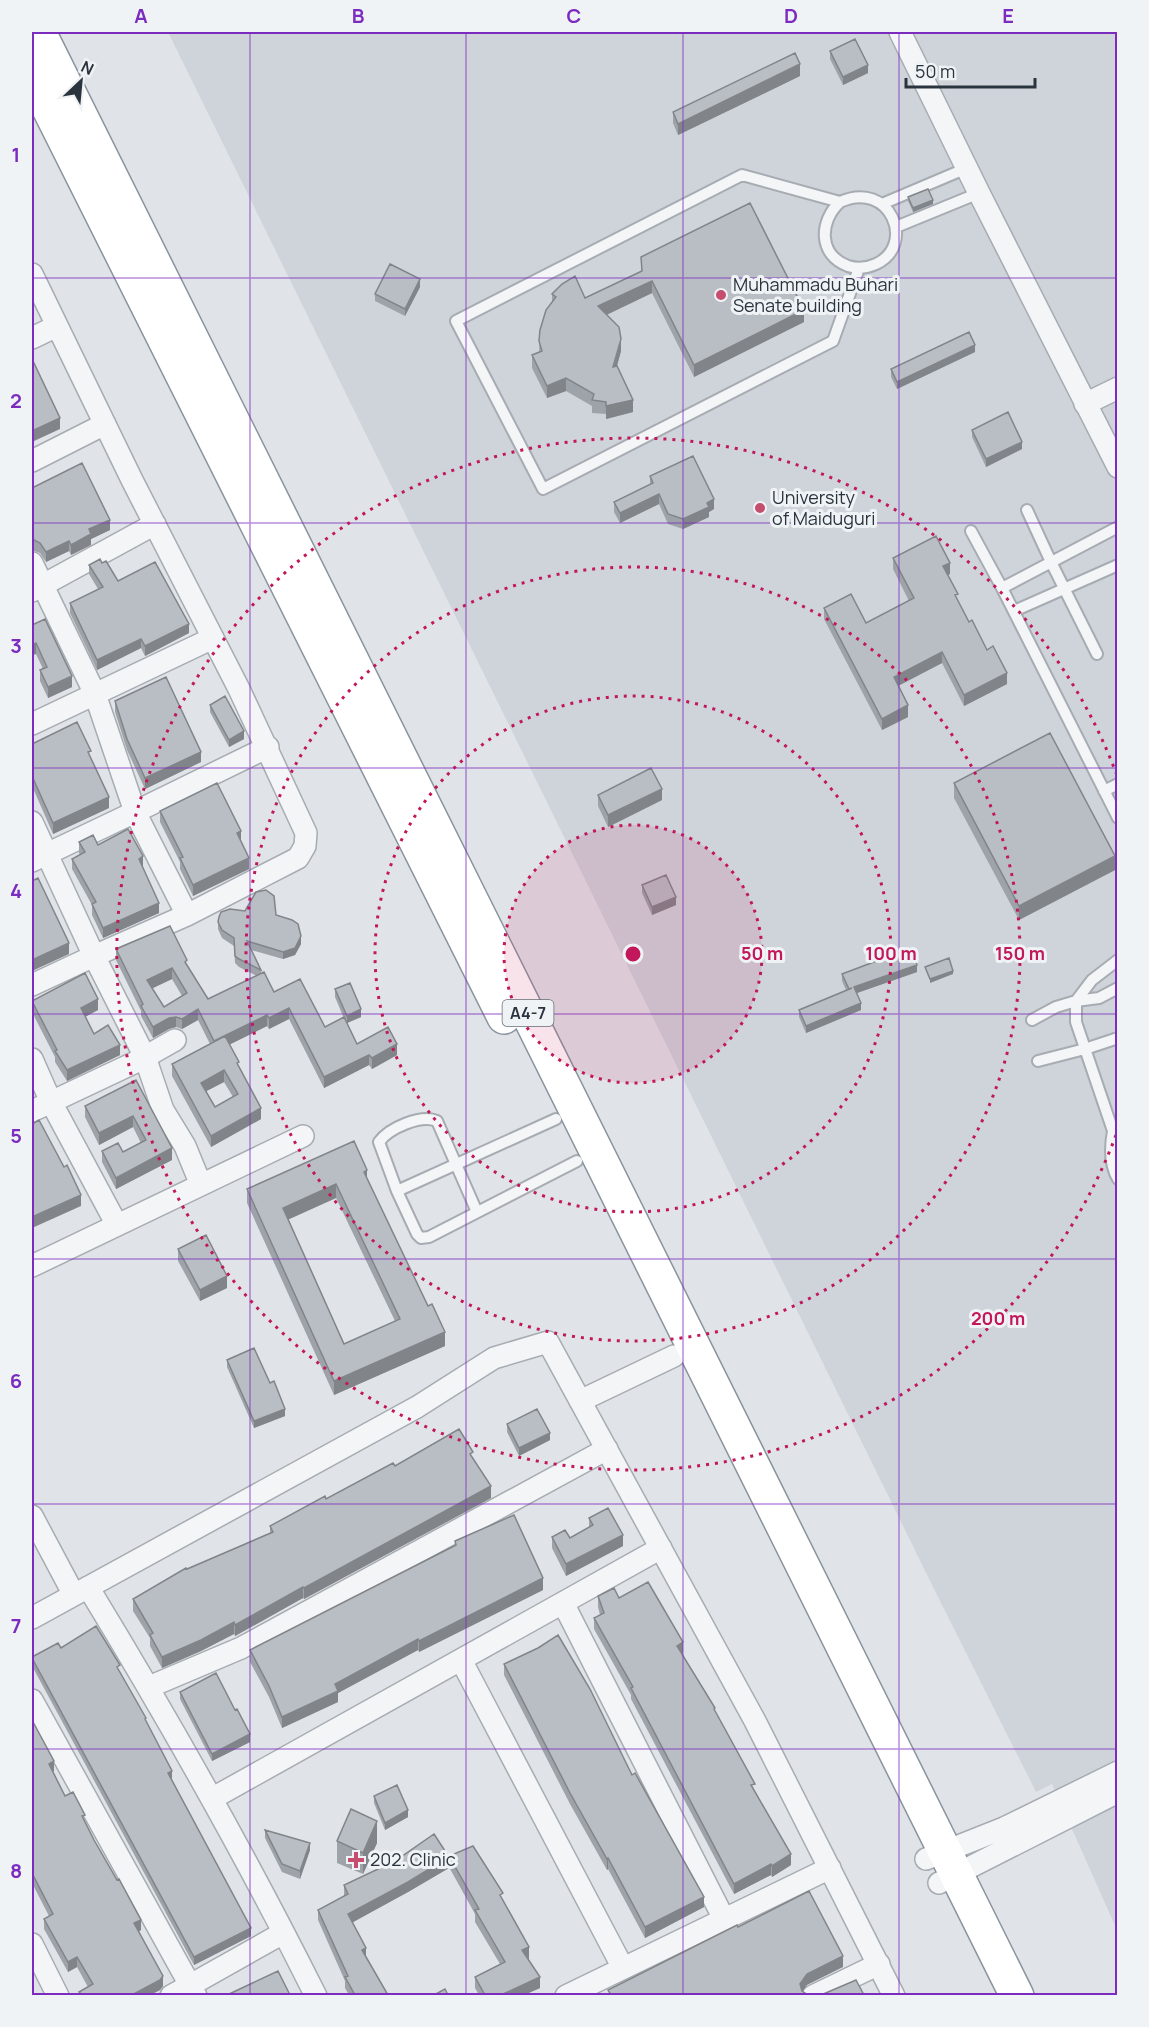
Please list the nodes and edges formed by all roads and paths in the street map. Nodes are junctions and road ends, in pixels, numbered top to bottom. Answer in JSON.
{"nodes":[{"id":1,"x":39,"y":32,"type":"edge"},
{"id":2,"x":900,"y":32,"type":"edge"},
{"id":3,"x":32,"y":75,"type":"edge"},
{"id":4,"x":967,"y":168,"type":"junction"},
{"id":5,"x":979,"y":193,"type":"junction"},
{"id":6,"x":840,"y":202,"type":"junction"},
{"id":7,"x":882,"y":204,"type":"junction"},
{"id":8,"x":896,"y":227,"type":"junction"},
{"id":9,"x":859,"y":268,"type":"junction"},
{"id":10,"x":32,"y":274,"type":"edge"},
{"id":11,"x":57,"y":326,"type":"junction"},
{"id":12,"x":32,"y":338,"type":"edge"},
{"id":13,"x":1118,"y":388,"type":"edge"},
{"id":14,"x":1085,"y":404,"type":"junction"},
{"id":15,"x":105,"y":424,"type":"junction"},
{"id":16,"x":32,"y":461,"type":"edge"},
{"id":17,"x":1118,"y":467,"type":"edge"},
{"id":18,"x":1027,"y":510,"type":"dead end"},
{"id":19,"x":155,"y":524,"type":"junction"},
{"id":20,"x":1118,"y":527,"type":"edge"},
{"id":21,"x":972,"y":531,"type":"dead end"},
{"id":22,"x":1051,"y":562,"type":"junction"},
{"id":23,"x":32,"y":563,"type":"edge"},
{"id":24,"x":1118,"y":565,"type":"edge"},
{"id":25,"x":37,"y":588,"type":"edge"},
{"id":26,"x":1002,"y":588,"type":"junction"},
{"id":27,"x":1065,"y":588,"type":"junction"},
{"id":28,"x":1014,"y":611,"type":"junction"},
{"id":29,"x":213,"y":638,"type":"junction"},
{"id":30,"x":1097,"y":654,"type":"dead end"},
{"id":31,"x":95,"y":693,"type":"junction"},
{"id":32,"x":32,"y":724,"type":"edge"},
{"id":33,"x":268,"y":747,"type":"junction"},
{"id":34,"x":1118,"y":784,"type":"edge"},
{"id":35,"x":1104,"y":791,"type":"junction"},
{"id":36,"x":135,"y":813,"type":"junction"},
{"id":37,"x":1117,"y":818,"type":"edge"},
{"id":38,"x":32,"y":822,"type":"edge"},
{"id":39,"x":38,"y":858,"type":"edge"},
{"id":40,"x":187,"y":915,"type":"junction"},
{"id":41,"x":94,"y":956,"type":"junction"},
{"id":42,"x":1118,"y":960,"type":"edge"},
{"id":43,"x":32,"y":985,"type":"edge"},
{"id":44,"x":1118,"y":988,"type":"edge"},
{"id":45,"x":1076,"y":1001,"type":"junction"},
{"id":46,"x":1032,"y":1020,"type":"dead end"},
{"id":47,"x":1118,"y":1038,"type":"edge"},
{"id":48,"x":175,"y":1040,"type":"dead end"},
{"id":49,"x":1085,"y":1049,"type":"junction"},
{"id":50,"x":145,"y":1057,"type":"junction"},
{"id":51,"x":32,"y":1059,"type":"edge"},
{"id":52,"x":1038,"y":1061,"type":"dead end"},
{"id":53,"x":51,"y":1102,"type":"junction"},
{"id":54,"x":32,"y":1111,"type":"edge"},
{"id":55,"x":556,"y":1119,"type":"junction"},
{"id":56,"x":1115,"y":1132,"type":"edge"},
{"id":57,"x":303,"y":1136,"type":"dead end"},
{"id":58,"x":577,"y":1161,"type":"junction"},
{"id":59,"x":457,"y":1164,"type":"junction"},
{"id":60,"x":1118,"y":1179,"type":"edge"},
{"id":61,"x":201,"y":1185,"type":"junction"},
{"id":62,"x":397,"y":1191,"type":"junction"},
{"id":63,"x":477,"y":1212,"type":"junction"},
{"id":64,"x":117,"y":1225,"type":"junction"},
{"id":65,"x":32,"y":1266,"type":"edge"},
{"id":66,"x":674,"y":1356,"type":"junction"},
{"id":67,"x":580,"y":1401,"type":"junction"},
{"id":68,"x":607,"y":1449,"type":"junction"},
{"id":69,"x":32,"y":1516,"type":"edge"},
{"id":70,"x":661,"y":1548,"type":"junction"},
{"id":71,"x":81,"y":1591,"type":"junction"},
{"id":72,"x":563,"y":1603,"type":"junction"},
{"id":73,"x":32,"y":1618,"type":"edge"},
{"id":74,"x":461,"y":1660,"type":"junction"},
{"id":75,"x":149,"y":1688,"type":"junction"},
{"id":76,"x":32,"y":1700,"type":"edge"},
{"id":77,"x":1118,"y":1772,"type":"edge"},
{"id":78,"x":1118,"y":1792,"type":"edge"},
{"id":79,"x":213,"y":1798,"type":"junction"},
{"id":80,"x":942,"y":1867,"type":"junction"},
{"id":81,"x":830,"y":1868,"type":"junction"},
{"id":82,"x":724,"y":1919,"type":"junction"},
{"id":83,"x":283,"y":1933,"type":"junction"},
{"id":84,"x":32,"y":1944,"type":"edge"},
{"id":85,"x":879,"y":1964,"type":"junction"},
{"id":86,"x":622,"y":1968,"type":"junction"},
{"id":87,"x":193,"y":1990,"type":"edge"},
{"id":88,"x":58,"y":1995,"type":"edge"},
{"id":89,"x":171,"y":1995,"type":"edge"},
{"id":90,"x":316,"y":1995,"type":"edge"},
{"id":91,"x":566,"y":1995,"type":"edge"},
{"id":92,"x":813,"y":1995,"type":"edge"},
{"id":93,"x":894,"y":1995,"type":"edge"},
{"id":94,"x":995,"y":1995,"type":"edge"},
{"id":95,"x":1017,"y":1995,"type":"edge"}],
"edges":[{"from":1,"to":80,"type":"highway","number":"A4-7"},
{"from":2,"to":4,"type":"street"},
{"from":3,"to":55,"type":"highway","number":"A4-7"},
{"from":4,"to":5,"type":"street"},
{"from":4,"to":7,"type":"lane"},
{"from":5,"to":8,"type":"lane"},
{"from":5,"to":14,"type":"street"},
{"from":6,"to":7,"type":"lane"},
{"from":6,"to":9,"type":"lane"},
{"from":6,"to":9,"type":"lane"},
{"from":7,"to":8,"type":"lane"},
{"from":8,"to":9,"type":"lane"},
{"from":10,"to":11,"type":"street"},
{"from":11,"to":12,"type":"street"},
{"from":11,"to":15,"type":"street"},
{"from":13,"to":14,"type":"street"},
{"from":14,"to":17,"type":"street"},
{"from":15,"to":16,"type":"street"},
{"from":15,"to":19,"type":"street"},
{"from":18,"to":22,"type":"lane"},
{"from":19,"to":25,"type":"street"},
{"from":19,"to":29,"type":"street"},
{"from":20,"to":22,"type":"lane"},
{"from":21,"to":26,"type":"lane"},
{"from":22,"to":26,"type":"lane"},
{"from":22,"to":27,"type":"lane"},
{"from":23,"to":25,"type":"street"},
{"from":24,"to":27,"type":"lane"},
{"from":25,"to":31,"type":"street"},
{"from":26,"to":28,"type":"lane"},
{"from":27,"to":28,"type":"lane"},
{"from":27,"to":30,"type":"lane"},
{"from":28,"to":35,"type":"lane"},
{"from":29,"to":31,"type":"street"},
{"from":29,"to":33,"type":"street"},
{"from":31,"to":32,"type":"street"},
{"from":31,"to":36,"type":"street"},
{"from":33,"to":36,"type":"street"},
{"from":33,"to":40,"type":"street"},
{"from":34,"to":35,"type":"lane"},
{"from":35,"to":37,"type":"lane"},
{"from":36,"to":39,"type":"street"},
{"from":36,"to":40,"type":"street"},
{"from":38,"to":39,"type":"street"},
{"from":39,"to":41,"type":"street"},
{"from":40,"to":41,"type":"street"},
{"from":41,"to":43,"type":"street"},
{"from":41,"to":50,"type":"street"},
{"from":42,"to":45,"type":"lane"},
{"from":44,"to":45,"type":"lane"},
{"from":45,"to":46,"type":"lane"},
{"from":45,"to":49,"type":"lane"},
{"from":47,"to":49,"type":"lane"},
{"from":48,"to":50,"type":"street"},
{"from":49,"to":52,"type":"lane"},
{"from":49,"to":56,"type":"lane"},
{"from":50,"to":53,"type":"street"},
{"from":50,"to":61,"type":"street"},
{"from":51,"to":53,"type":"street"},
{"from":53,"to":54,"type":"street"},
{"from":53,"to":64,"type":"street"},
{"from":55,"to":58,"type":"highway","number":"A4-7"},
{"from":55,"to":59,"type":"lane"},
{"from":56,"to":60,"type":"lane"},
{"from":57,"to":61,"type":"street"},
{"from":58,"to":63,"type":"lane"},
{"from":58,"to":66,"type":"highway","number":"A4-7"},
{"from":59,"to":62,"type":"lane"},
{"from":59,"to":62,"type":"lane"},
{"from":59,"to":63,"type":"lane"},
{"from":61,"to":64,"type":"street"},
{"from":62,"to":63,"type":"lane"},
{"from":64,"to":65,"type":"street"},
{"from":66,"to":67,"type":"street"},
{"from":66,"to":80,"type":"highway","number":"A4-7"},
{"from":67,"to":68,"type":"street"},
{"from":67,"to":71,"type":"street"},
{"from":68,"to":70,"type":"street"},
{"from":68,"to":75,"type":"street"},
{"from":69,"to":71,"type":"street"},
{"from":70,"to":72,"type":"street"},
{"from":70,"to":81,"type":"street"},
{"from":71,"to":73,"type":"street"},
{"from":71,"to":75,"type":"street"},
{"from":72,"to":74,"type":"street"},
{"from":72,"to":82,"type":"street"},
{"from":74,"to":79,"type":"street"},
{"from":74,"to":86,"type":"street"},
{"from":75,"to":79,"type":"street"},
{"from":76,"to":87,"type":"street"},
{"from":77,"to":80,"type":"street"},
{"from":78,"to":80,"type":"street"},
{"from":79,"to":83,"type":"street"},
{"from":80,"to":94,"type":"highway","number":"A4-7"},
{"from":80,"to":95,"type":"highway","number":"A4-7"},
{"from":81,"to":82,"type":"street"},
{"from":81,"to":85,"type":"street"},
{"from":82,"to":86,"type":"street"},
{"from":83,"to":87,"type":"street"},
{"from":83,"to":90,"type":"street"},
{"from":84,"to":88,"type":"street"},
{"from":85,"to":92,"type":"street"},
{"from":85,"to":93,"type":"street"},
{"from":86,"to":91,"type":"street"},
{"from":87,"to":89,"type":"street"}]}
